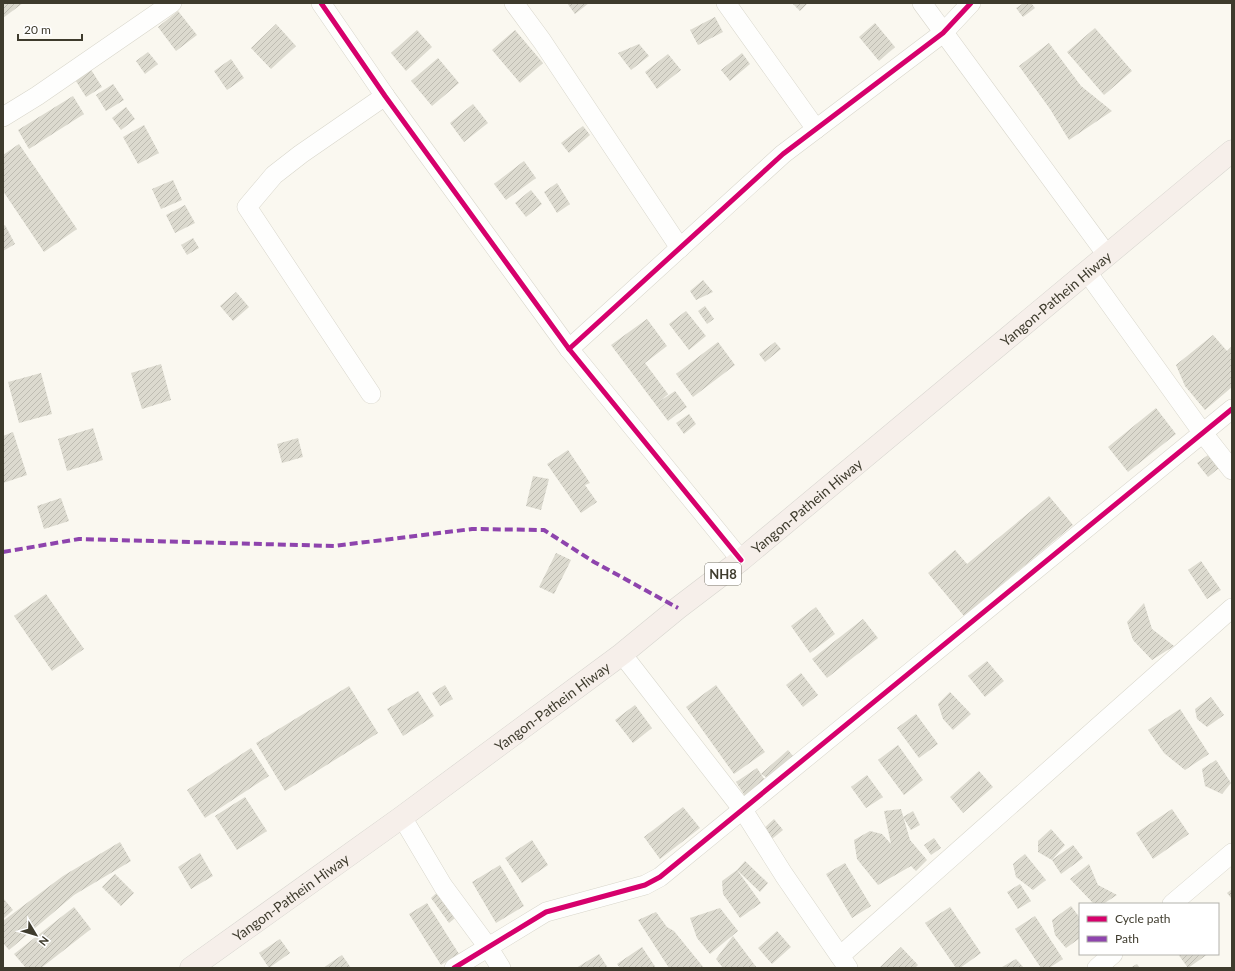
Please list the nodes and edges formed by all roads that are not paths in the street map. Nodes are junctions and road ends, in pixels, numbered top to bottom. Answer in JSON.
{"nodes":[{"id":1,"x":172,"y":3,"type":"edge"},
{"id":2,"x":321,"y":3,"type":"edge"},
{"id":3,"x":514,"y":3,"type":"edge"},
{"id":4,"x":726,"y":3,"type":"edge"},
{"id":5,"x":922,"y":3,"type":"edge"},
{"id":6,"x":971,"y":3,"type":"edge"},
{"id":7,"x":944,"y":33,"type":"junction"},
{"id":8,"x":385,"y":96,"type":"junction"},
{"id":9,"x":3,"y":118,"type":"edge"},
{"id":10,"x":816,"y":129,"type":"junction"},
{"id":11,"x":1232,"y":151,"type":"edge"},
{"id":12,"x":680,"y":248,"type":"junction"},
{"id":13,"x":1107,"y":255,"type":"junction"},
{"id":14,"x":1086,"y":272,"type":"junction"},
{"id":15,"x":569,"y":349,"type":"junction"},
{"id":16,"x":372,"y":394,"type":"dead end"},
{"id":17,"x":1232,"y":409,"type":"edge"},
{"id":18,"x":1202,"y":432,"type":"junction"},
{"id":19,"x":1232,"y":470,"type":"edge"},
{"id":20,"x":741,"y":560,"type":"junction"},
{"id":21,"x":1232,"y":608,"type":"edge"},
{"id":22,"x":622,"y":654,"type":"junction"},
{"id":23,"x":742,"y":810,"type":"junction"},
{"id":24,"x":402,"y":816,"type":"junction"},
{"id":25,"x":1232,"y":853,"type":"edge"},
{"id":26,"x":1173,"y":903,"type":"edge"},
{"id":27,"x":488,"y":948,"type":"junction"},
{"id":28,"x":1112,"y":955,"type":"edge"},
{"id":29,"x":844,"y":962,"type":"edge"},
{"id":30,"x":191,"y":968,"type":"edge"},
{"id":31,"x":454,"y":968,"type":"edge"},
{"id":32,"x":501,"y":968,"type":"edge"},
{"id":33,"x":1096,"y":968,"type":"edge"}],
"edges":[{"from":1,"to":9,"type":"street"},
{"from":2,"to":8,"type":"street"},
{"from":3,"to":12,"type":"street"},
{"from":4,"to":10,"type":"street"},
{"from":5,"to":7,"type":"street"},
{"from":6,"to":7,"type":"street"},
{"from":7,"to":10,"type":"street"},
{"from":7,"to":13,"type":"street"},
{"from":8,"to":15,"type":"street"},
{"from":8,"to":16,"type":"street"},
{"from":10,"to":12,"type":"street"},
{"from":11,"to":13,"type":"highway","name":"Yangon-Pathein Hiway","number":"NH8"},
{"from":12,"to":15,"type":"street"},
{"from":13,"to":14,"type":"highway","name":"Yangon-Pathein Hiway","number":"NH8"},
{"from":14,"to":18,"type":"street"},
{"from":14,"to":20,"type":"highway","name":"Yangon-Pathein Hiway","number":"NH8"},
{"from":15,"to":20,"type":"street"},
{"from":17,"to":18,"type":"street"},
{"from":18,"to":19,"type":"street"},
{"from":18,"to":23,"type":"street"},
{"from":20,"to":22,"type":"highway","name":"Yangon-Pathein Hiway","number":"NH8"},
{"from":21,"to":29,"type":"street"},
{"from":22,"to":23,"type":"street"},
{"from":22,"to":24,"type":"highway","name":"Yangon-Pathein Hiway","number":"NH8"},
{"from":23,"to":27,"type":"street"},
{"from":23,"to":29,"type":"street"},
{"from":24,"to":27,"type":"street"},
{"from":24,"to":30,"type":"highway","name":"Yangon-Pathein Hiway","number":"NH8"},
{"from":25,"to":26,"type":"street"},
{"from":27,"to":31,"type":"street"},
{"from":27,"to":32,"type":"street"},
{"from":28,"to":33,"type":"street"}]}
